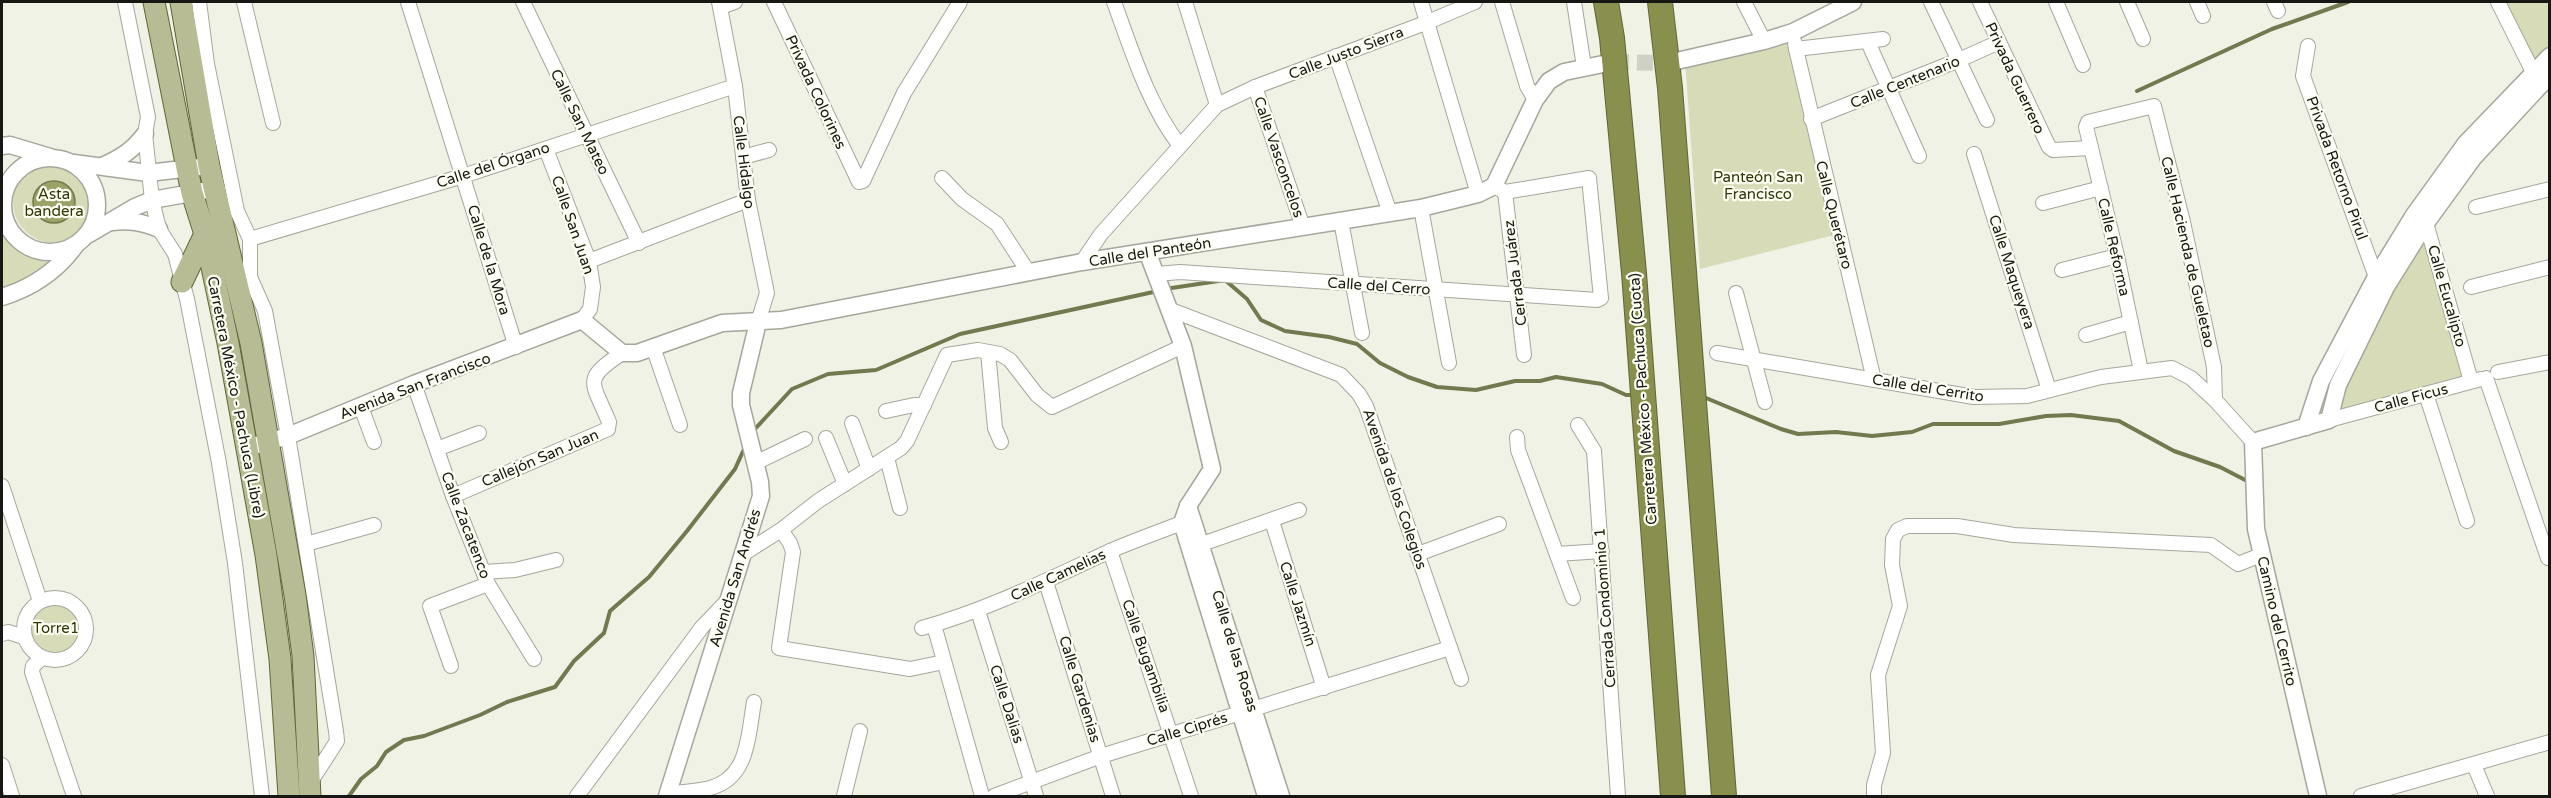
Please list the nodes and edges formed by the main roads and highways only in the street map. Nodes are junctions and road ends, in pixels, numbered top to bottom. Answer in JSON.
{"nodes":[{"id":1,"x":154,"y":2,"type":"edge"},
{"id":2,"x":181,"y":2,"type":"edge"},
{"id":3,"x":1606,"y":2,"type":"edge"},
{"id":4,"x":1660,"y":2,"type":"edge"},
{"id":5,"x":204,"y":234,"type":"junction"},
{"id":6,"x":183,"y":282,"type":"road end"},
{"id":7,"x":299,"y":791,"type":"edge"},
{"id":8,"x":1673,"y":796,"type":"edge"},
{"id":9,"x":1724,"y":796,"type":"edge"}],
"edges":[{"from":1,"to":5,"type":"main road","name":"Carretera México - Pachuca (Libre)"},
{"from":2,"to":7,"type":"main road","name":"Carretera México - Pachuca (Libre)"},
{"from":3,"to":8,"type":"highway","name":"Carretera México - Pachuca (Cuota)"},
{"from":4,"to":9,"type":"highway"},
{"from":5,"to":6,"type":"main road"},
{"from":5,"to":7,"type":"main road","name":"Carretera México - Pachuca (Libre)"}]}
